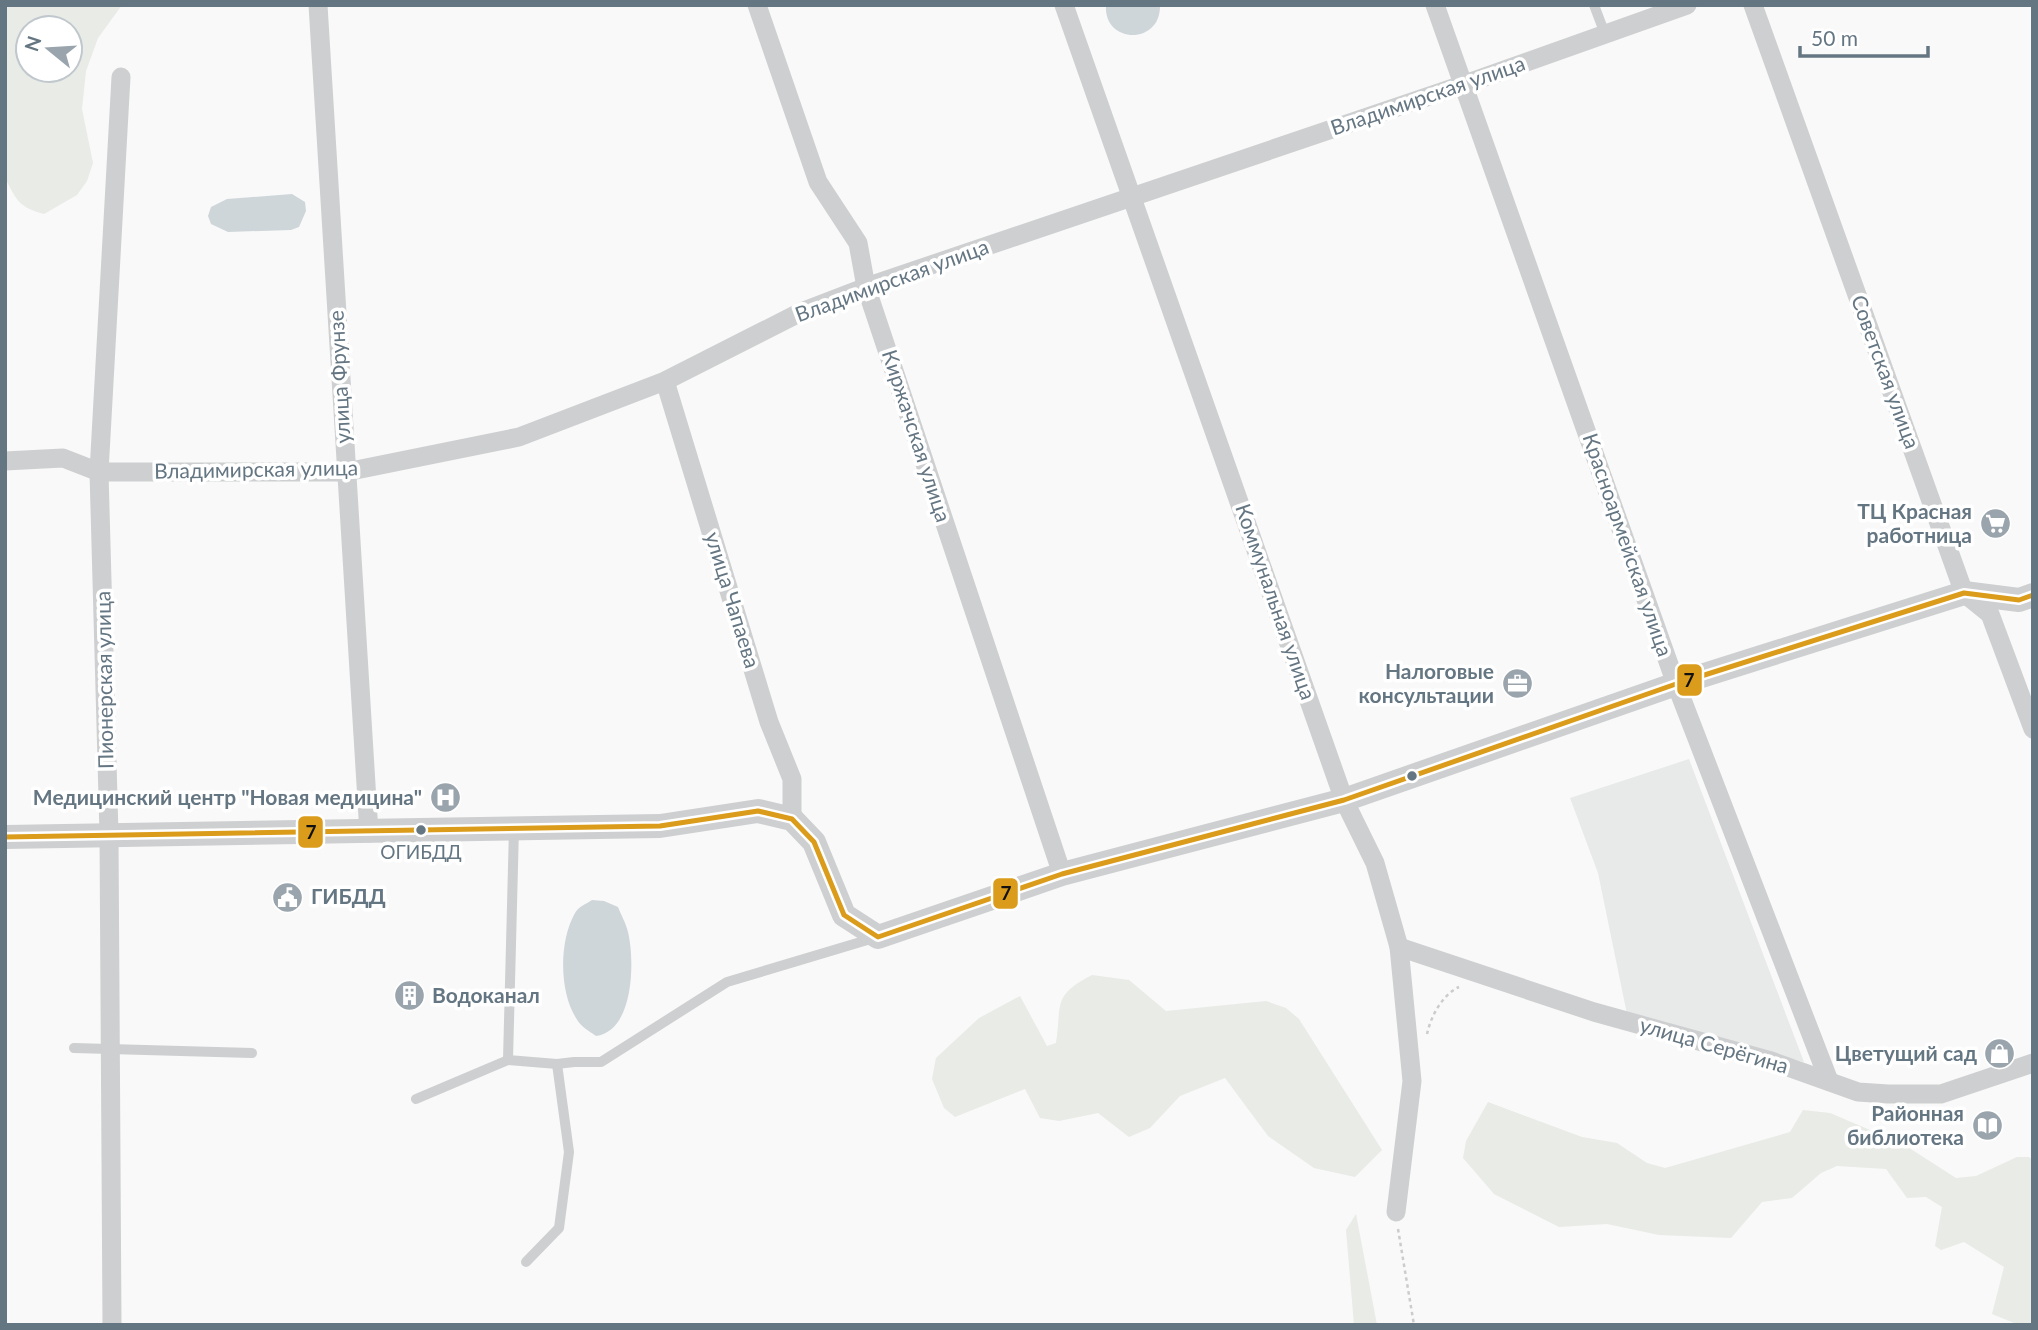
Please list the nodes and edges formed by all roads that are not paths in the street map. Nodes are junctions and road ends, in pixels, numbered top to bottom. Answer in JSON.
{"nodes":[{"id":1,"x":318,"y":5,"type":"edge"},
{"id":2,"x":757,"y":5,"type":"edge"},
{"id":3,"x":1064,"y":5,"type":"edge"},
{"id":4,"x":1435,"y":5,"type":"edge"},
{"id":5,"x":1594,"y":5,"type":"edge"},
{"id":6,"x":1687,"y":5,"type":"edge"},
{"id":7,"x":1753,"y":5,"type":"edge"},
{"id":8,"x":1605,"y":34,"type":"junction"},
{"id":9,"x":121,"y":77,"type":"dead end"},
{"id":10,"x":1465,"y":84,"type":"junction"},
{"id":11,"x":1133,"y":197,"type":"junction"},
{"id":12,"x":866,"y":287,"type":"junction"},
{"id":13,"x":665,"y":381,"type":"junction"},
{"id":14,"x":5,"y":461,"type":"edge"},
{"id":15,"x":99,"y":472,"type":"junction"},
{"id":16,"x":346,"y":472,"type":"junction"},
{"id":17,"x":1964,"y":593,"type":"junction"},
{"id":18,"x":2033,"y":595,"type":"edge"},
{"id":19,"x":1676,"y":684,"type":"junction"},
{"id":20,"x":2033,"y":729,"type":"edge"},
{"id":21,"x":1344,"y":800,"type":"junction"},
{"id":22,"x":792,"y":819,"type":"junction"},
{"id":23,"x":514,"y":828,"type":"junction"},
{"id":24,"x":369,"y":833,"type":"junction"},
{"id":25,"x":108,"y":834,"type":"junction"},
{"id":26,"x":5,"y":837,"type":"edge"},
{"id":27,"x":1062,"y":874,"type":"junction"},
{"id":28,"x":878,"y":937,"type":"junction"},
{"id":29,"x":1399,"y":947,"type":"junction"},
{"id":30,"x":74,"y":1048,"type":"dead end"},
{"id":31,"x":110,"y":1048,"type":"junction"},
{"id":32,"x":252,"y":1053,"type":"dead end"},
{"id":33,"x":508,"y":1060,"type":"junction"},
{"id":34,"x":2033,"y":1063,"type":"edge"},
{"id":35,"x":557,"y":1064,"type":"junction"},
{"id":36,"x":1829,"y":1081,"type":"junction"},
{"id":37,"x":416,"y":1099,"type":"dead end"},
{"id":38,"x":1396,"y":1212,"type":"road end"},
{"id":39,"x":526,"y":1262,"type":"dead end"},
{"id":40,"x":112,"y":1325,"type":"edge"}],
"edges":[{"from":1,"to":16,"type":"street","name":"улица Фрунзе"},
{"from":2,"to":12,"type":"street","name":"Киржачская улица"},
{"from":3,"to":11,"type":"street","name":"Коммунальная улица"},
{"from":4,"to":10,"type":"street","name":"Красноармейская улица"},
{"from":5,"to":8,"type":"lane"},
{"from":6,"to":8,"type":"street","name":"Владимирская улица"},
{"from":7,"to":17,"type":"street","name":"Советская улица"},
{"from":8,"to":10,"type":"street","name":"Владимирская улица"},
{"from":9,"to":15,"type":"street","name":"Пионерская улица"},
{"from":10,"to":11,"type":"street","name":"Владимирская улица"},
{"from":10,"to":19,"type":"street","name":"Красноармейская улица"},
{"from":11,"to":12,"type":"street","name":"Владимирская улица"},
{"from":11,"to":21,"type":"street","name":"Коммунальная улица"},
{"from":12,"to":13,"type":"street","name":"Владимирская улица"},
{"from":12,"to":27,"type":"street","name":"Киржачская улица"},
{"from":13,"to":16,"type":"street","name":"Владимирская улица"},
{"from":13,"to":22,"type":"street","name":"улица Чапаева"},
{"from":14,"to":15,"type":"street","name":"Владимирская улица"},
{"from":15,"to":16,"type":"street","name":"Владимирская улица"},
{"from":15,"to":25,"type":"street","name":"Пионерская улица"},
{"from":16,"to":24,"type":"street","name":"улица Фрунзе"},
{"from":17,"to":18,"type":"street"},
{"from":17,"to":19,"type":"street"},
{"from":17,"to":20,"type":"street"},
{"from":19,"to":21,"type":"street"},
{"from":19,"to":36,"type":"street","name":"Красноармейская улица"},
{"from":21,"to":27,"type":"street"},
{"from":21,"to":29,"type":"street","name":"Коммунальная улица"},
{"from":22,"to":23,"type":"street"},
{"from":22,"to":28,"type":"street"},
{"from":23,"to":24,"type":"street"},
{"from":23,"to":33,"type":"lane"},
{"from":24,"to":25,"type":"street"},
{"from":25,"to":26,"type":"street"},
{"from":25,"to":31,"type":"street","name":"Пионерская улица"},
{"from":27,"to":28,"type":"street"},
{"from":28,"to":35,"type":"lane"},
{"from":29,"to":36,"type":"street","name":"улица Серёгина"},
{"from":29,"to":38,"type":"street","name":"Коммунальная улица"},
{"from":30,"to":31,"type":"lane"},
{"from":31,"to":32,"type":"lane"},
{"from":31,"to":40,"type":"street","name":"Пионерская улица"},
{"from":33,"to":35,"type":"lane"},
{"from":33,"to":37,"type":"lane"},
{"from":34,"to":36,"type":"street","name":"улица Серёгина"},
{"from":35,"to":39,"type":"lane"}]}
